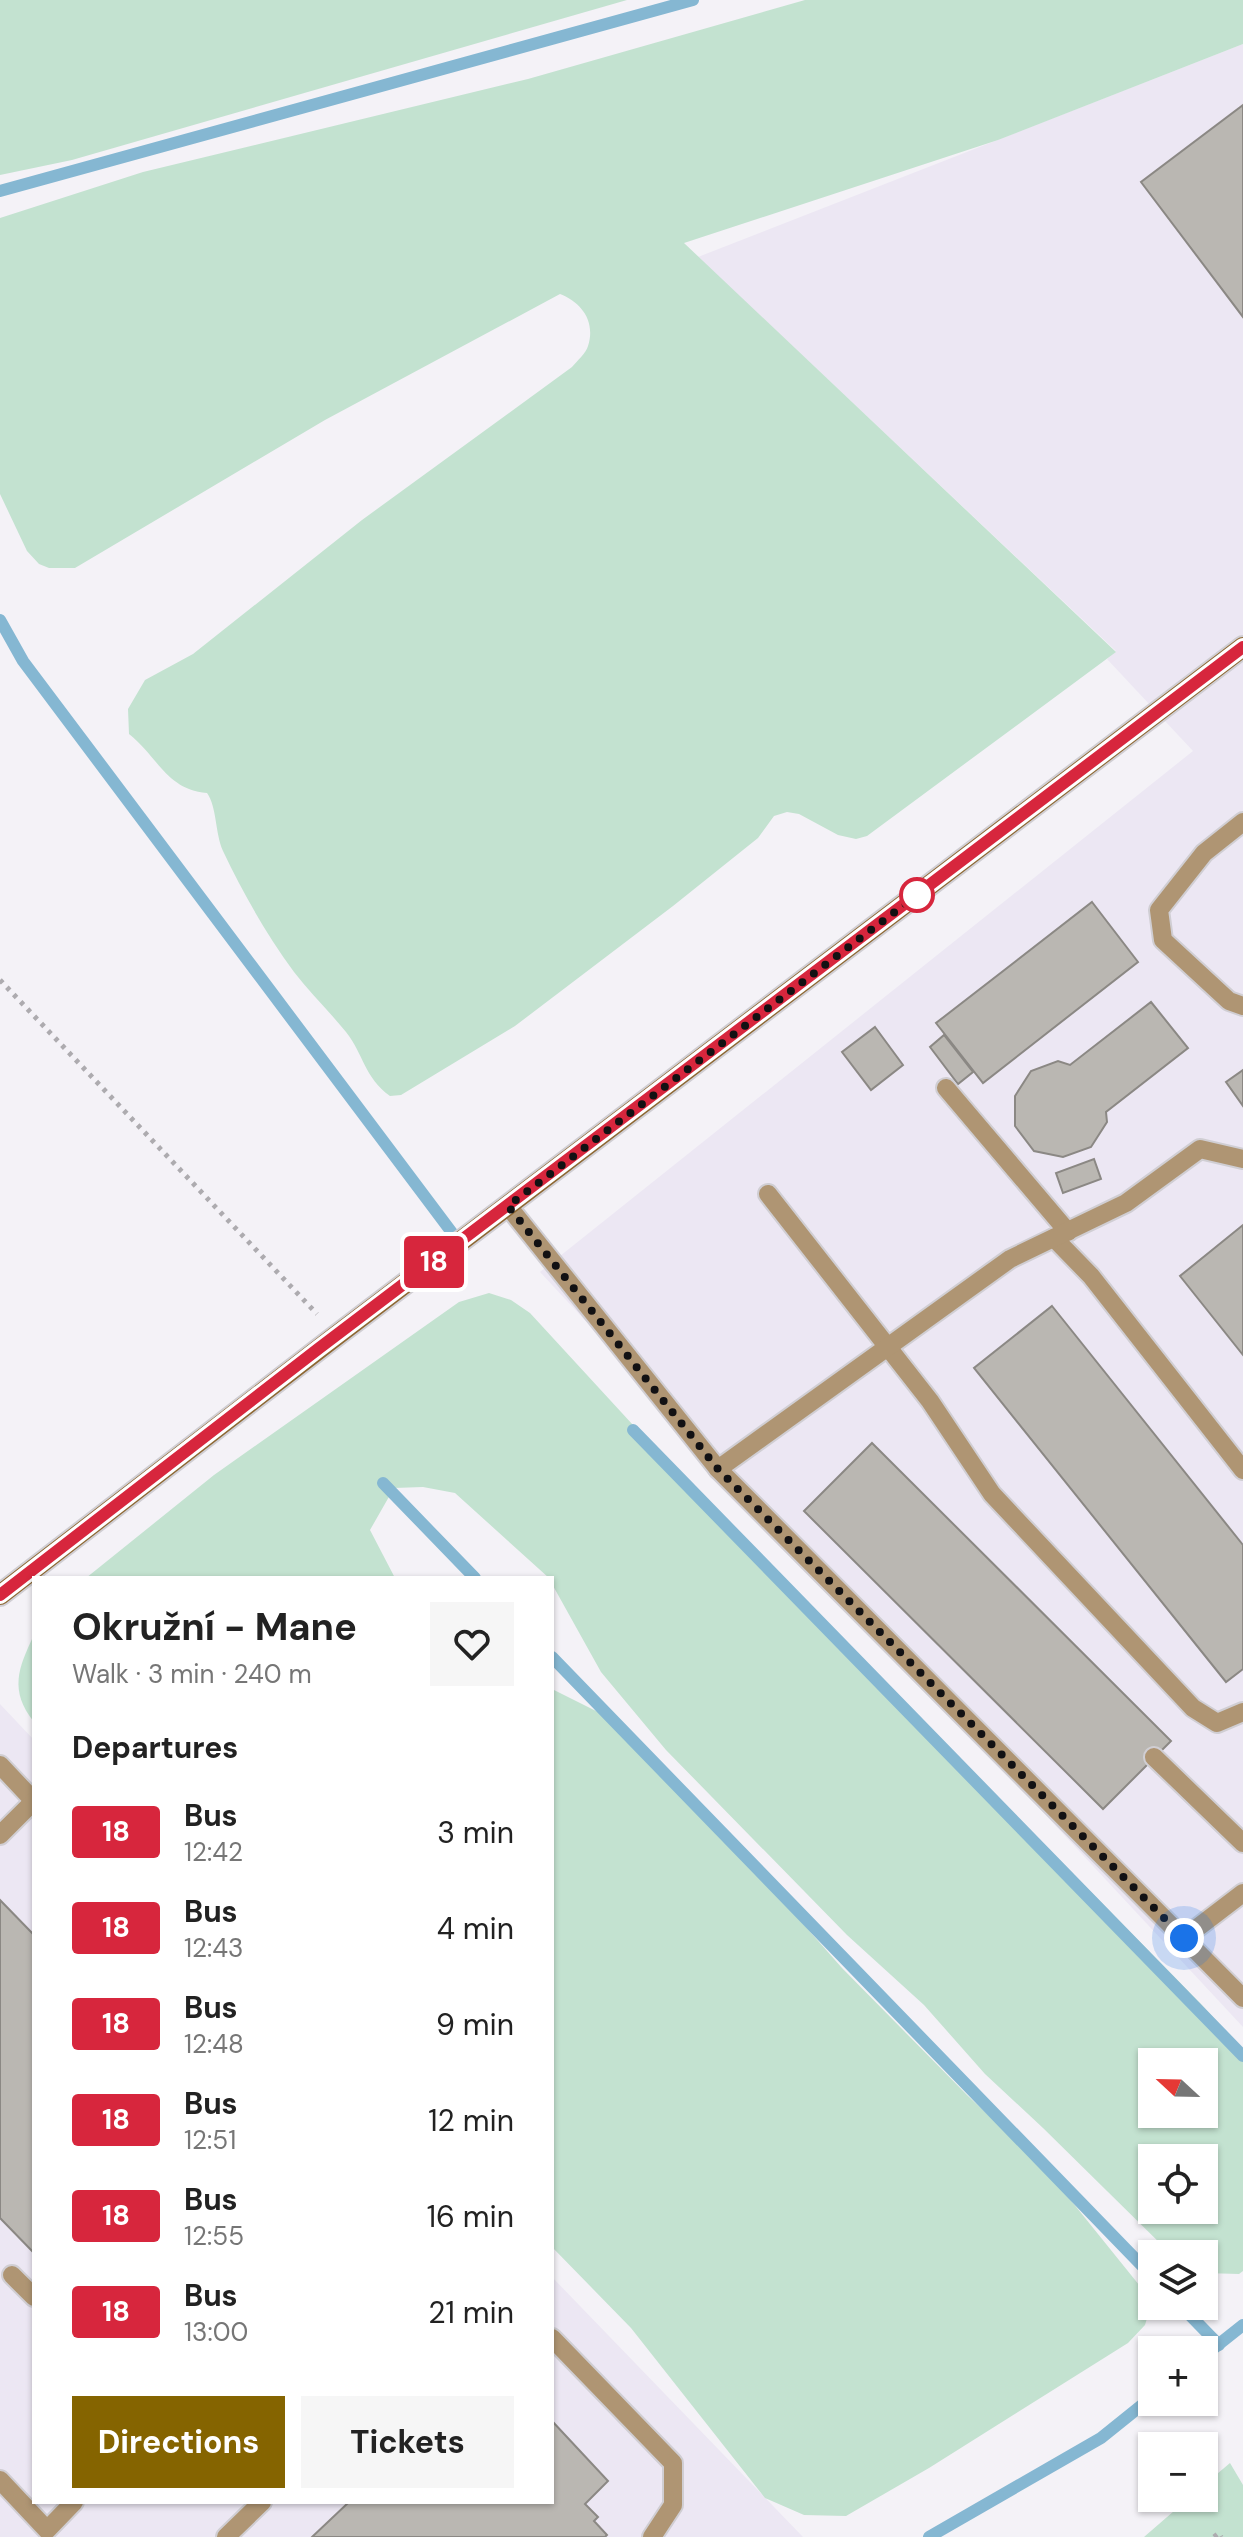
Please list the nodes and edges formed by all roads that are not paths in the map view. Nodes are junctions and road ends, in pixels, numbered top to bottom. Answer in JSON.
{"nodes":[{"id":1,"x":1243,"y":647,"type":"edge"},
{"id":2,"x":1243,"y":822,"type":"edge"},
{"id":3,"x":1243,"y":1006,"type":"edge"},
{"id":4,"x":946,"y":1088,"type":"dead end"},
{"id":5,"x":1243,"y":1159,"type":"edge"},
{"id":6,"x":768,"y":1194,"type":"dead end"},
{"id":7,"x":508,"y":1206,"type":"junction"},
{"id":8,"x":1061,"y":1235,"type":"junction"},
{"id":9,"x":886,"y":1348,"type":"junction"},
{"id":10,"x":718,"y":1469,"type":"junction"},
{"id":11,"x":1243,"y":1470,"type":"edge"},
{"id":12,"x":0,"y":1595,"type":"edge"},
{"id":13,"x":1243,"y":1712,"type":"edge"},
{"id":14,"x":1154,"y":1757,"type":"dead end"},
{"id":15,"x":0,"y":1765,"type":"edge"},
{"id":16,"x":32,"y":1799,"type":"edge"},
{"id":17,"x":32,"y":1803,"type":"edge"},
{"id":18,"x":0,"y":1835,"type":"edge"},
{"id":19,"x":1243,"y":1843,"type":"edge"},
{"id":20,"x":1243,"y":1893,"type":"edge"},
{"id":21,"x":1184,"y":1938,"type":"junction"},
{"id":22,"x":1243,"y":1998,"type":"edge"},
{"id":23,"x":12,"y":2275,"type":"dead end"},
{"id":24,"x":32,"y":2295,"type":"edge"},
{"id":25,"x":554,"y":2340,"type":"edge"},
{"id":26,"x":0,"y":2480,"type":"edge"},
{"id":27,"x":72,"y":2504,"type":"edge"},
{"id":28,"x":260,"y":2504,"type":"edge"},
{"id":29,"x":226,"y":2537,"type":"edge"},
{"id":30,"x":652,"y":2537,"type":"edge"}],
"edges":[{"from":1,"to":7,"type":"main road"},
{"from":2,"to":3,"type":"lane"},
{"from":4,"to":8,"type":"lane"},
{"from":5,"to":8,"type":"lane"},
{"from":6,"to":9,"type":"lane"},
{"from":7,"to":10,"type":"lane"},
{"from":7,"to":12,"type":"main road"},
{"from":8,"to":9,"type":"lane"},
{"from":8,"to":11,"type":"lane"},
{"from":9,"to":10,"type":"lane"},
{"from":9,"to":13,"type":"lane"},
{"from":10,"to":21,"type":"lane"},
{"from":14,"to":19,"type":"lane"},
{"from":15,"to":16,"type":"lane"},
{"from":17,"to":18,"type":"lane"},
{"from":20,"to":21,"type":"lane"},
{"from":21,"to":22,"type":"lane"},
{"from":23,"to":24,"type":"lane"},
{"from":25,"to":30,"type":"lane"},
{"from":26,"to":27,"type":"lane"},
{"from":28,"to":29,"type":"lane"}]}
